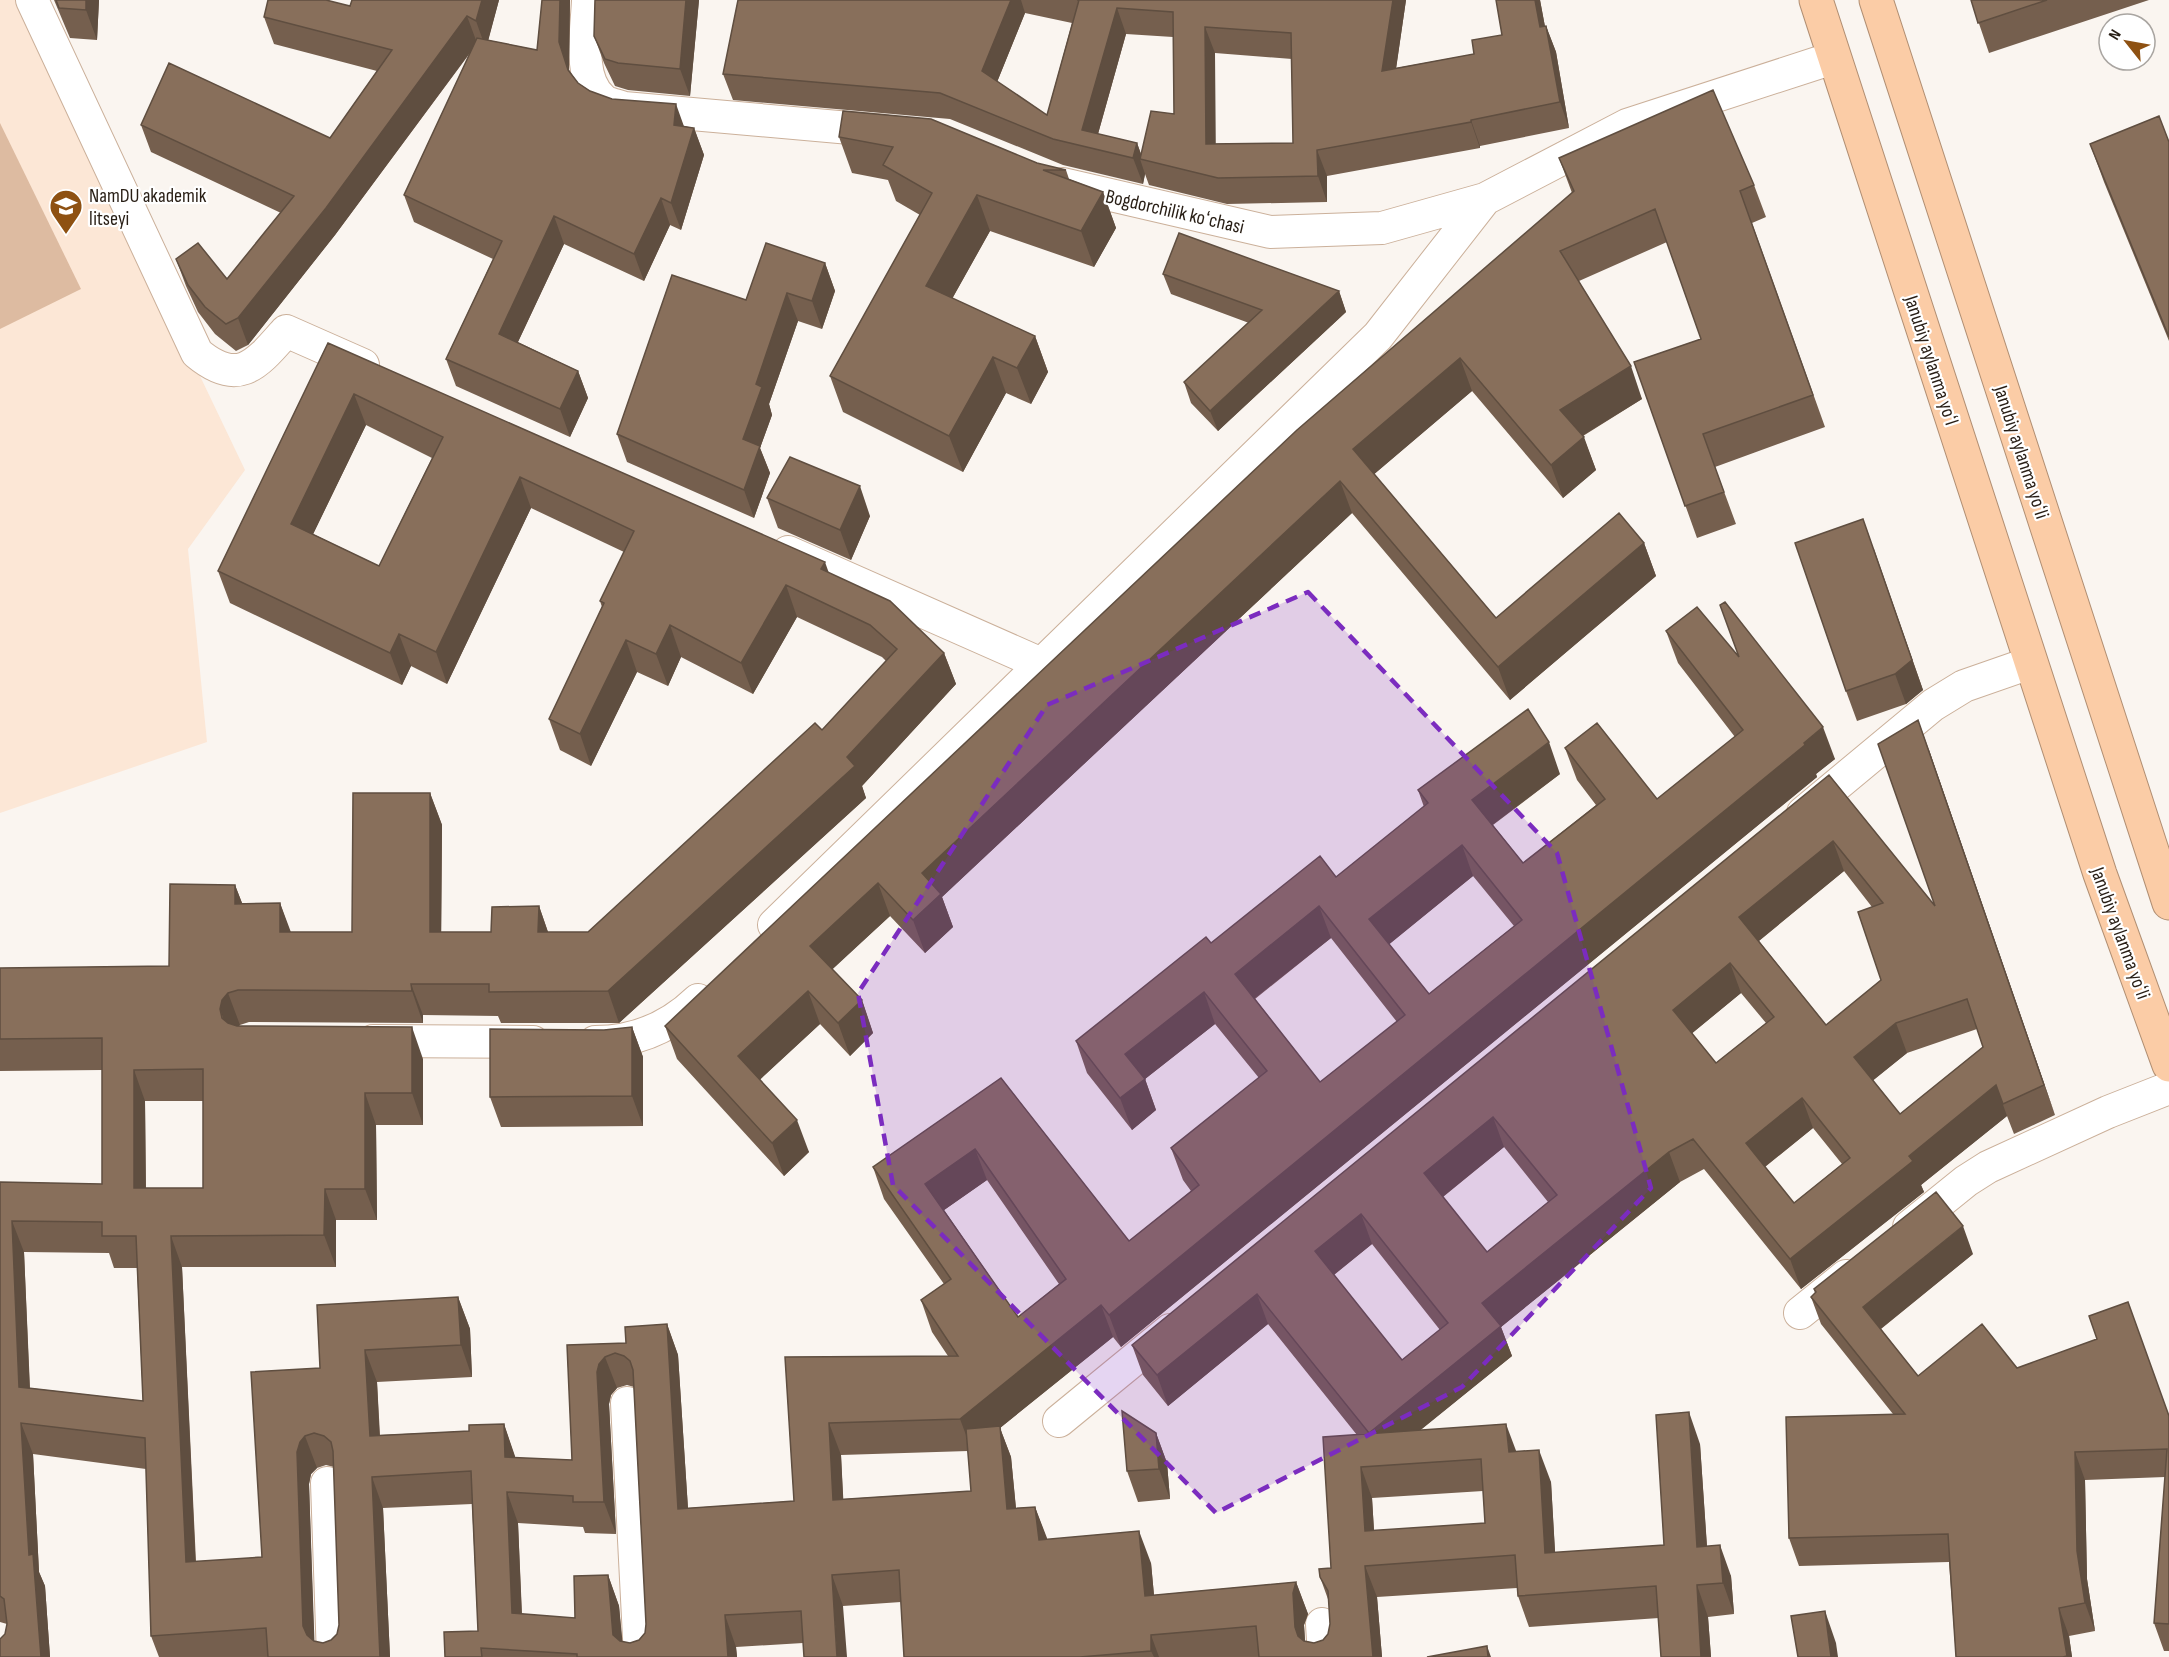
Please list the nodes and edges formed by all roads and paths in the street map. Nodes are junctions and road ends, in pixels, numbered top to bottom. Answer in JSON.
{"nodes":[{"id":1,"x":32,"y":0,"type":"edge"},
{"id":2,"x":588,"y":0,"type":"edge"},
{"id":3,"x":1816,"y":0,"type":"edge"},
{"id":4,"x":1876,"y":0,"type":"edge"},
{"id":5,"x":1833,"y":58,"type":"junction"},
{"id":6,"x":915,"y":134,"type":"edge"},
{"id":7,"x":1036,"y":173,"type":"edge"},
{"id":8,"x":1485,"y":198,"type":"junction"},
{"id":9,"x":384,"y":374,"type":"edge"},
{"id":10,"x":766,"y":543,"type":"edge"},
{"id":11,"x":1039,"y":663,"type":"junction"},
{"id":12,"x":2030,"y":663,"type":"junction"},
{"id":13,"x":1782,"y":830,"type":"edge"},
{"id":14,"x":2163,"y":868,"type":"edge"},
{"id":15,"x":2169,"y":903,"type":"edge"},
{"id":16,"x":750,"y":948,"type":"edge"},
{"id":17,"x":716,"y":982,"type":"edge"},
{"id":18,"x":343,"y":1041,"type":"edge"},
{"id":19,"x":2169,"y":1065,"type":"edge"},
{"id":20,"x":2169,"y":1088,"type":"edge"},
{"id":21,"x":1800,"y":1313,"type":"dead end"},
{"id":22,"x":1189,"y":1315,"type":"edge"},
{"id":23,"x":627,"y":1402,"type":"dead end"},
{"id":24,"x":1059,"y":1421,"type":"dead end"},
{"id":25,"x":327,"y":1483,"type":"dead end"},
{"id":26,"x":1322,"y":1624,"type":"dead end"},
{"id":27,"x":333,"y":1657,"type":"edge"},
{"id":28,"x":640,"y":1657,"type":"edge"},
{"id":29,"x":1324,"y":1657,"type":"edge"}],
"edges":[{"from":1,"to":9,"type":"street"},
{"from":2,"to":6,"type":"street"},
{"from":3,"to":5,"type":"highway"},
{"from":4,"to":14,"type":"highway","name":"Janubiy aylanma yoʻli"},
{"from":5,"to":8,"type":"street","name":"Bogdorchilik koʻchasi"},
{"from":5,"to":12,"type":"highway","name":"Janubiy aylanma yoʻl"},
{"from":7,"to":8,"type":"street","name":"Bogdorchilik koʻchasi"},
{"from":8,"to":11,"type":"street"},
{"from":10,"to":11,"type":"street"},
{"from":11,"to":16,"type":"street"},
{"from":12,"to":13,"type":"street"},
{"from":12,"to":19,"type":"highway","name":"Janubiy aylanma yoʻli"},
{"from":14,"to":15,"type":"highway","name":"Janubiy aylanma yoʻli"},
{"from":17,"to":18,"type":"street"},
{"from":20,"to":21,"type":"street"},
{"from":22,"to":24,"type":"street"},
{"from":23,"to":28,"type":"street"},
{"from":25,"to":27,"type":"street"},
{"from":26,"to":29,"type":"street"}]}
